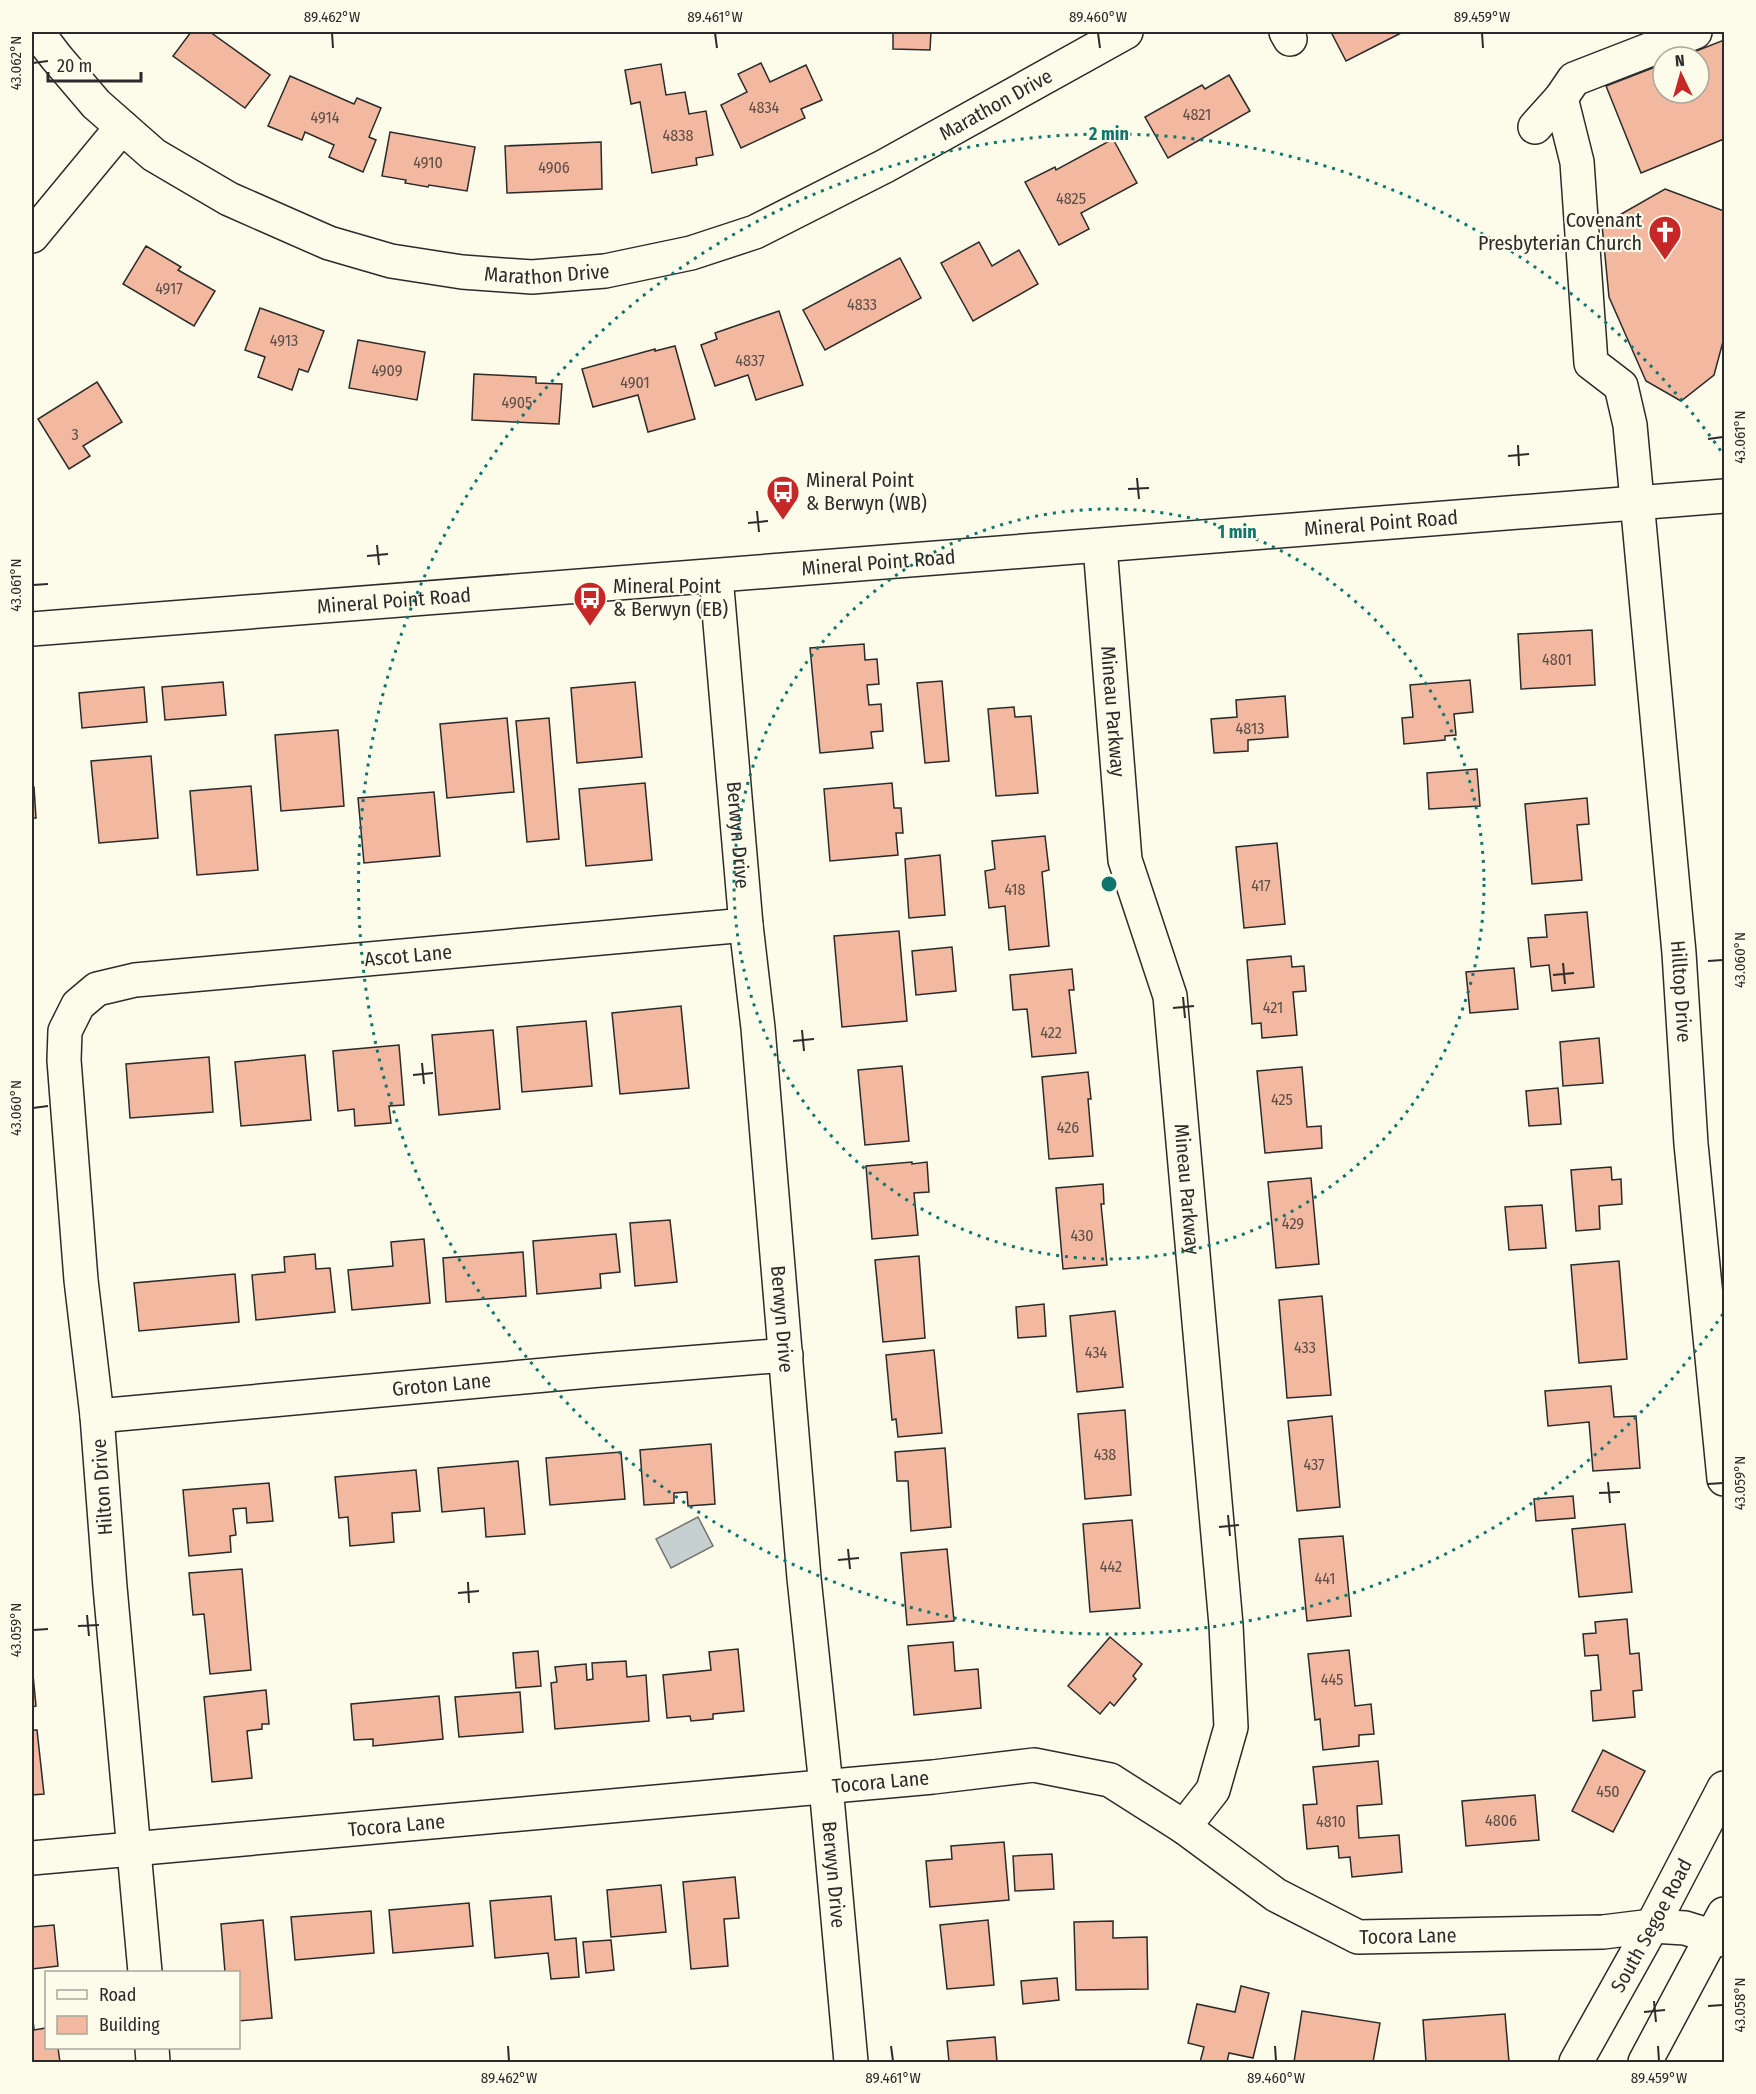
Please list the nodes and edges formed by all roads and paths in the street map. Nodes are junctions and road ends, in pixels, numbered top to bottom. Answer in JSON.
{"nodes":[{"id":1,"x":38,"y":32,"type":"edge"},
{"id":2,"x":1126,"y":32,"type":"edge"},
{"id":3,"x":1695,"y":32,"type":"edge"},
{"id":4,"x":1077,"y":43,"type":"edge"},
{"id":5,"x":1561,"y":98,"type":"junction"},
{"id":6,"x":122,"y":127,"type":"junction"},
{"id":7,"x":1535,"y":127,"type":"dead end"},
{"id":8,"x":32,"y":236,"type":"edge"},
{"id":9,"x":1725,"y":496,"type":"edge"},
{"id":10,"x":1638,"y":503,"type":"junction"},
{"id":11,"x":1100,"y":546,"type":"junction"},
{"id":12,"x":716,"y":576,"type":"junction"},
{"id":13,"x":32,"y":629,"type":"edge"},
{"id":14,"x":746,"y":925,"type":"junction"},
{"id":15,"x":78,"y":1005,"type":"joint"},
{"id":16,"x":786,"y":1355,"type":"junction"},
{"id":17,"x":97,"y":1416,"type":"junction"},
{"id":18,"x":1725,"y":1479,"type":"edge"},
{"id":19,"x":826,"y":1786,"type":"junction"},
{"id":20,"x":1725,"y":1788,"type":"edge"},
{"id":21,"x":1184,"y":1827,"type":"junction"},
{"id":22,"x":134,"y":1847,"type":"junction"},
{"id":23,"x":32,"y":1858,"type":"edge"},
{"id":24,"x":1652,"y":1926,"type":"junction"},
{"id":25,"x":1712,"y":1929,"type":"edge"},
{"id":26,"x":145,"y":1971,"type":"edge"},
{"id":27,"x":850,"y":2062,"type":"edge"},
{"id":28,"x":1576,"y":2062,"type":"edge"},
{"id":29,"x":1645,"y":2062,"type":"edge"}],
"edges":[{"from":1,"to":6,"type":"street","name":"Marathon Drive"},
{"from":2,"to":4,"type":"street","name":"Marathon Drive"},
{"from":3,"to":5,"type":"street"},
{"from":4,"to":6,"type":"street","name":"Marathon Drive"},
{"from":5,"to":7,"type":"street"},
{"from":5,"to":10,"type":"street","name":"Hilltop Drive"},
{"from":6,"to":8,"type":"street"},
{"from":9,"to":10,"type":"street","name":"Mineral Point Road"},
{"from":10,"to":11,"type":"street","name":"Mineral Point Road"},
{"from":10,"to":18,"type":"street","name":"Hilltop Drive"},
{"from":11,"to":12,"type":"street","name":"Mineral Point Road"},
{"from":11,"to":21,"type":"street","name":"Mineau Parkway"},
{"from":12,"to":13,"type":"street","name":"Mineral Point Road"},
{"from":12,"to":14,"type":"street","name":"Berwyn Drive"},
{"from":14,"to":15,"type":"street","name":"Ascot Lane"},
{"from":14,"to":16,"type":"street","name":"Berwyn Drive"},
{"from":15,"to":17,"type":"street","name":"Hilton Drive"},
{"from":16,"to":17,"type":"street","name":"Groton Lane"},
{"from":16,"to":19,"type":"street","name":"Berwyn Drive"},
{"from":17,"to":22,"type":"street","name":"Hilton Drive"},
{"from":19,"to":21,"type":"street","name":"Tocora Lane"},
{"from":19,"to":22,"type":"street","name":"Tocora Lane"},
{"from":19,"to":27,"type":"street","name":"Berwyn Drive"},
{"from":20,"to":24,"type":"street","name":"South Segoe Road"},
{"from":21,"to":24,"type":"street","name":"Tocora Lane"},
{"from":22,"to":23,"type":"street","name":"Tocora Lane"},
{"from":22,"to":26,"type":"street","name":"Hilton Drive"},
{"from":24,"to":25,"type":"street","name":"Tocora Lane"},
{"from":24,"to":28,"type":"street","name":"South Segoe Road"},
{"from":25,"to":29,"type":"street"}]}
